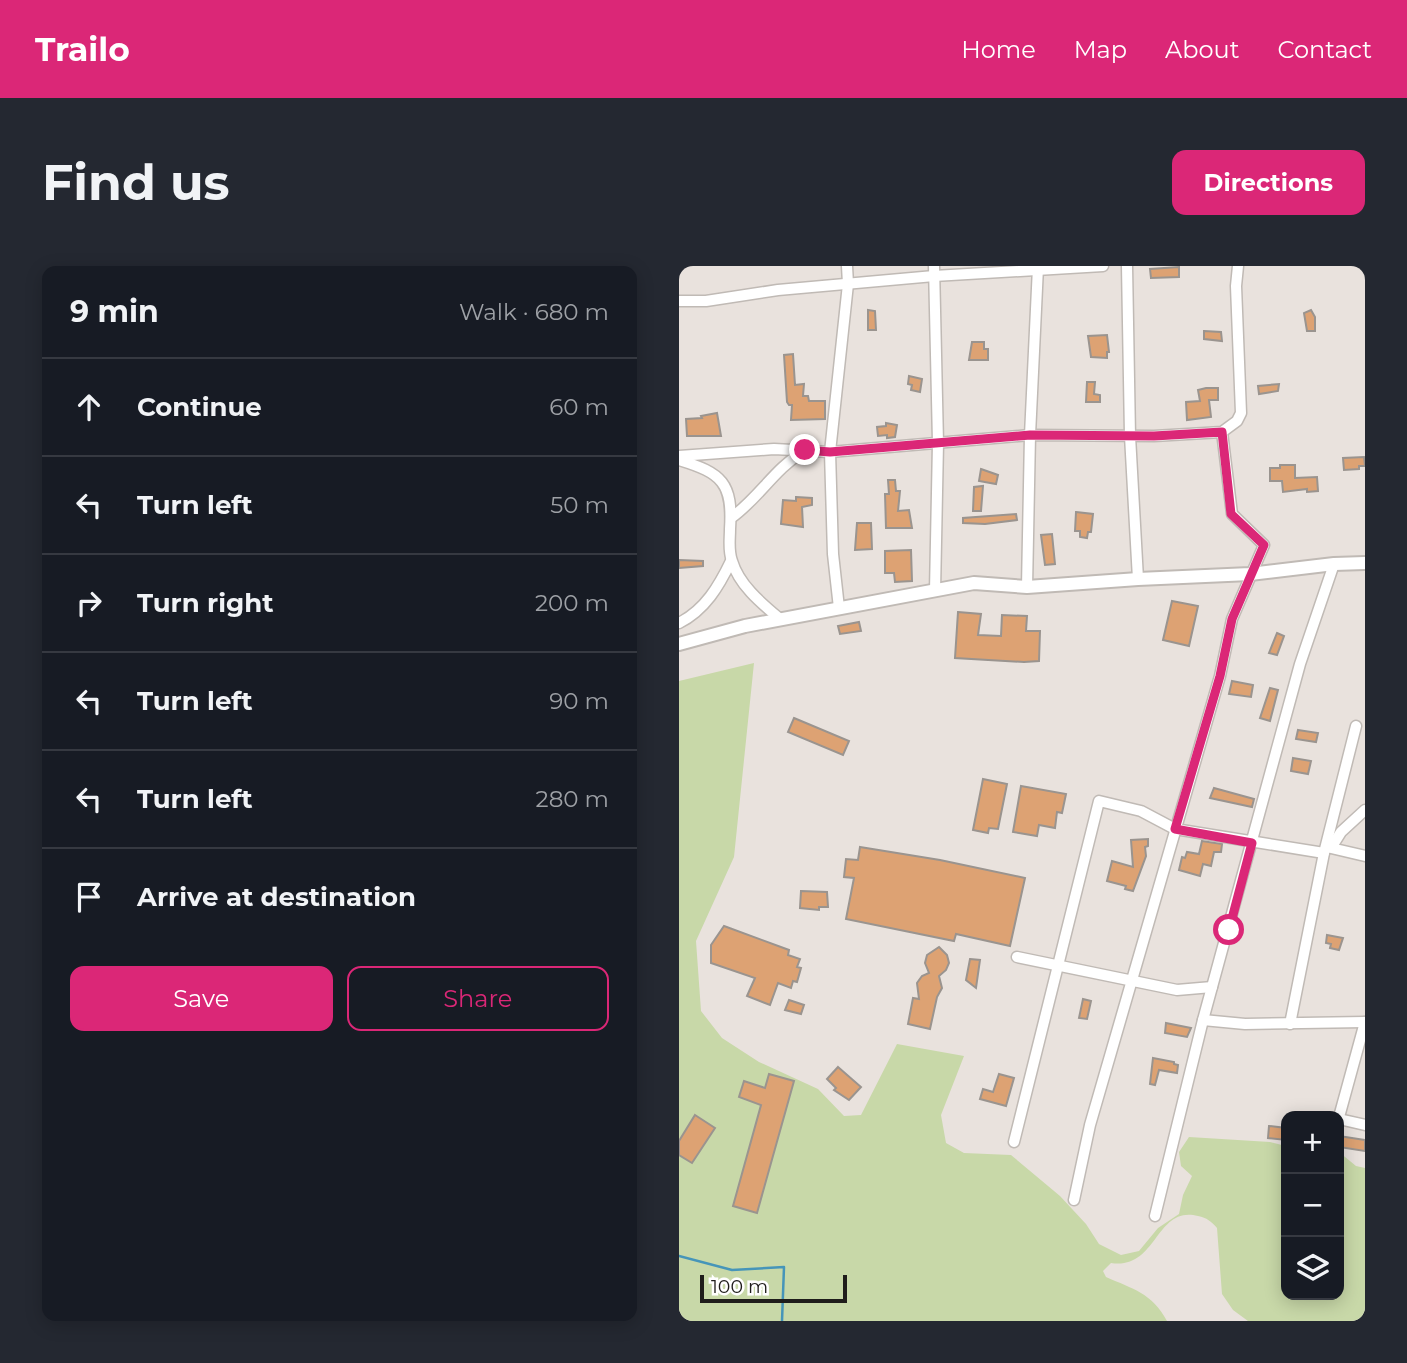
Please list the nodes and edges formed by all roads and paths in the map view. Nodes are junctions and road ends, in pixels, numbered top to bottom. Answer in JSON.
{"nodes":[{"id":1,"x":847,"y":266,"type":"edge"},
{"id":2,"x":1103,"y":266,"type":"edge"},
{"id":3,"x":1127,"y":266,"type":"edge"},
{"id":4,"x":1238,"y":266,"type":"edge"},
{"id":5,"x":1038,"y":269,"type":"edge"},
{"id":6,"x":934,"y":271,"type":"edge"},
{"id":7,"x":848,"y":284,"type":"junction"},
{"id":8,"x":679,"y":302,"type":"edge"},
{"id":9,"x":1222,"y":432,"type":"junction"},
{"id":10,"x":1030,"y":435,"type":"junction"},
{"id":11,"x":1130,"y":436,"type":"junction"},
{"id":12,"x":938,"y":443,"type":"junction"},
{"id":13,"x":805,"y":450,"type":"junction"},
{"id":14,"x":830,"y":452,"type":"junction"},
{"id":15,"x":679,"y":458,"type":"edge"},
{"id":16,"x":731,"y":518,"type":"junction"},
{"id":17,"x":731,"y":561,"type":"junction"},
{"id":18,"x":1365,"y":563,"type":"edge"},
{"id":19,"x":1334,"y":564,"type":"junction"},
{"id":20,"x":1250,"y":574,"type":"junction"},
{"id":21,"x":1138,"y":579,"type":"junction"},
{"id":22,"x":1027,"y":587,"type":"junction"},
{"id":23,"x":935,"y":591,"type":"junction"},
{"id":24,"x":839,"y":608,"type":"junction"},
{"id":25,"x":780,"y":619,"type":"junction"},
{"id":26,"x":679,"y":623,"type":"edge"},
{"id":27,"x":679,"y":644,"type":"edge"},
{"id":28,"x":1356,"y":726,"type":"dead end"},
{"id":29,"x":1365,"y":810,"type":"edge"},
{"id":30,"x":1175,"y":829,"type":"junction"},
{"id":31,"x":1252,"y":843,"type":"junction"},
{"id":32,"x":1324,"y":853,"type":"junction"},
{"id":33,"x":1365,"y":856,"type":"edge"},
{"id":34,"x":1017,"y":957,"type":"dead end"},
{"id":35,"x":1060,"y":966,"type":"junction"},
{"id":36,"x":1133,"y":982,"type":"junction"},
{"id":37,"x":1212,"y":987,"type":"junction"},
{"id":38,"x":1203,"y":1020,"type":"junction"},
{"id":39,"x":1365,"y":1022,"type":"edge"},
{"id":40,"x":1290,"y":1024,"type":"junction"},
{"id":41,"x":1341,"y":1111,"type":"edge"},
{"id":42,"x":1344,"y":1119,"type":"edge"},
{"id":43,"x":1365,"y":1125,"type":"edge"},
{"id":44,"x":1014,"y":1142,"type":"dead end"},
{"id":45,"x":1074,"y":1200,"type":"dead end"},
{"id":46,"x":1155,"y":1216,"type":"dead end"}],
"edges":[{"from":1,"to":7,"type":"street"},
{"from":2,"to":5,"type":"street"},
{"from":3,"to":11,"type":"street"},
{"from":4,"to":9,"type":"street"},
{"from":5,"to":6,"type":"street"},
{"from":5,"to":10,"type":"street"},
{"from":6,"to":7,"type":"street"},
{"from":6,"to":12,"type":"street"},
{"from":7,"to":8,"type":"street"},
{"from":7,"to":14,"type":"street"},
{"from":9,"to":11,"type":"street"},
{"from":9,"to":20,"type":"street"},
{"from":10,"to":11,"type":"street"},
{"from":10,"to":12,"type":"street"},
{"from":10,"to":22,"type":"street"},
{"from":11,"to":21,"type":"street"},
{"from":12,"to":14,"type":"street"},
{"from":12,"to":23,"type":"street"},
{"from":13,"to":14,"type":"street"},
{"from":13,"to":15,"type":"street"},
{"from":13,"to":16,"type":"street"},
{"from":14,"to":24,"type":"street"},
{"from":15,"to":16,"type":"street"},
{"from":16,"to":17,"type":"street"},
{"from":17,"to":25,"type":"street"},
{"from":17,"to":26,"type":"street"},
{"from":18,"to":19,"type":"street"},
{"from":19,"to":20,"type":"street"},
{"from":19,"to":31,"type":"street"},
{"from":20,"to":21,"type":"street"},
{"from":20,"to":30,"type":"street"},
{"from":21,"to":22,"type":"street"},
{"from":22,"to":23,"type":"street"},
{"from":23,"to":24,"type":"street"},
{"from":24,"to":25,"type":"street"},
{"from":25,"to":27,"type":"street"},
{"from":28,"to":32,"type":"street"},
{"from":29,"to":33,"type":"street"},
{"from":30,"to":31,"type":"street"},
{"from":30,"to":35,"type":"street"},
{"from":30,"to":36,"type":"street"},
{"from":31,"to":32,"type":"street"},
{"from":31,"to":37,"type":"street"},
{"from":32,"to":40,"type":"street"},
{"from":34,"to":35,"type":"street"},
{"from":35,"to":36,"type":"street"},
{"from":35,"to":44,"type":"street"},
{"from":36,"to":37,"type":"street"},
{"from":36,"to":45,"type":"street"},
{"from":37,"to":38,"type":"street"},
{"from":38,"to":40,"type":"street"},
{"from":38,"to":46,"type":"street"},
{"from":39,"to":40,"type":"street"},
{"from":39,"to":41,"type":"street"},
{"from":42,"to":43,"type":"street"}]}
